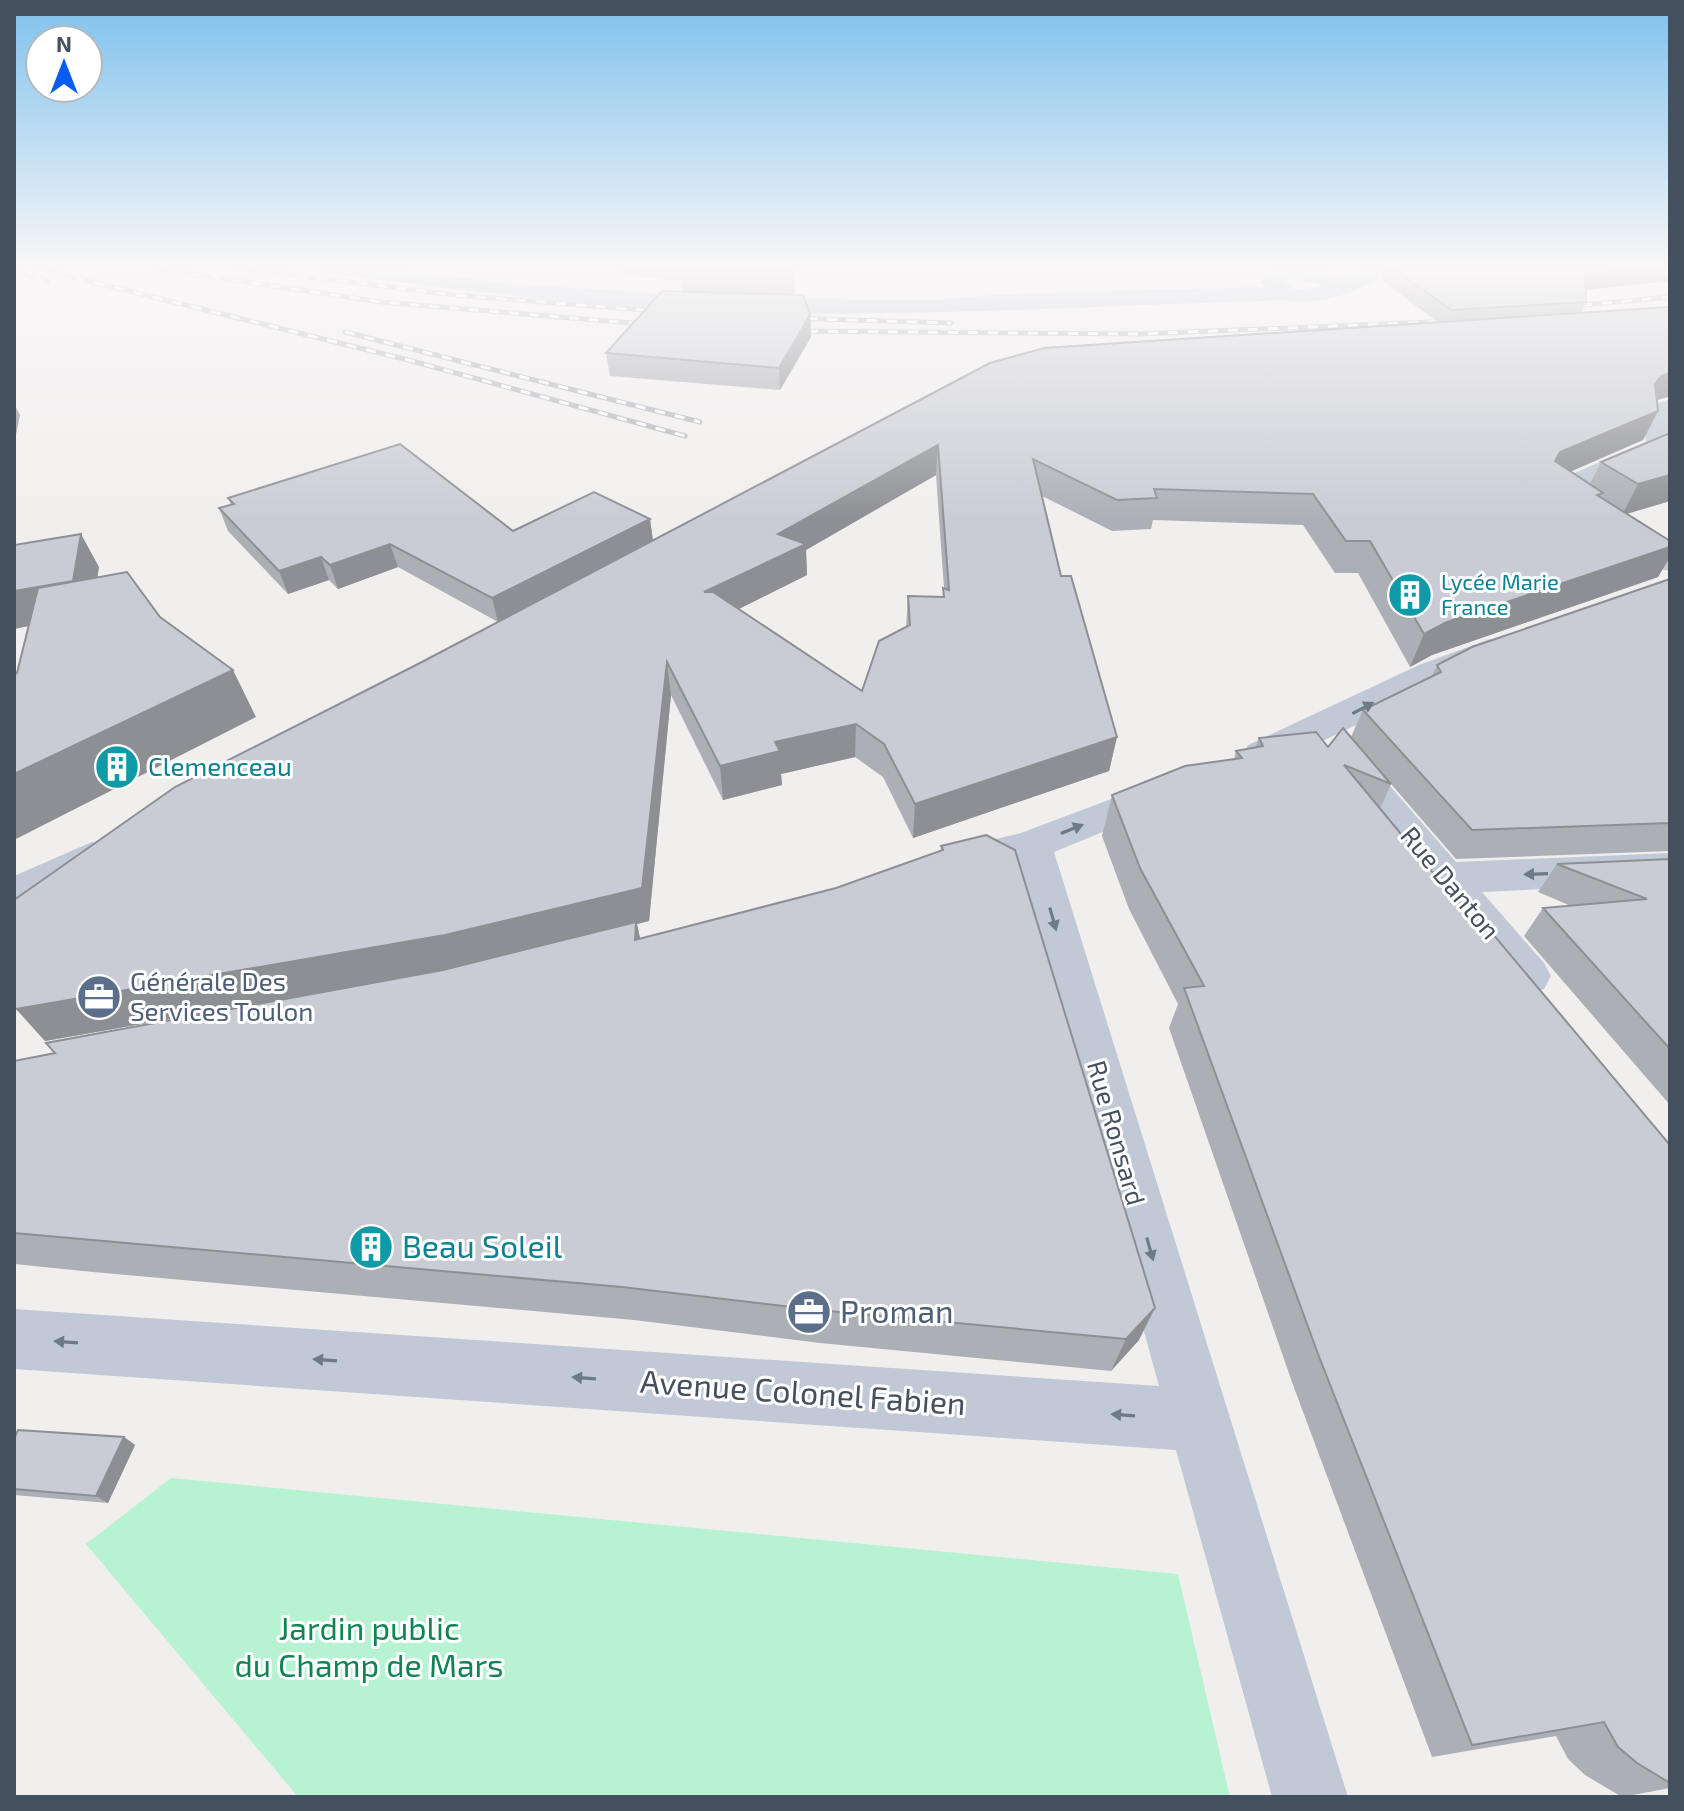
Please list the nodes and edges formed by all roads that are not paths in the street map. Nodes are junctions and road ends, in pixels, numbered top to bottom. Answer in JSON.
{"nodes":[{"id":1,"x":1670,"y":407,"type":"edge"},
{"id":2,"x":1670,"y":562,"type":"edge"},
{"id":3,"x":1533,"y":634,"type":"edge"},
{"id":4,"x":1320,"y":731,"type":"junction"},
{"id":5,"x":117,"y":843,"type":"edge"},
{"id":6,"x":1031,"y":845,"type":"junction"},
{"id":7,"x":1670,"y":868,"type":"edge"},
{"id":8,"x":923,"y":872,"type":"edge"},
{"id":9,"x":1446,"y":878,"type":"junction"},
{"id":10,"x":14,"y":895,"type":"edge"},
{"id":11,"x":1558,"y":1012,"type":"edge"},
{"id":12,"x":14,"y":1339,"type":"edge"},
{"id":13,"x":1201,"y":1420,"type":"junction"},
{"id":14,"x":1310,"y":1797,"type":"edge"}],
"edges":[{"from":1,"to":2,"type":"street"},
{"from":4,"to":3,"type":"street","one_way":true},
{"from":6,"to":4,"type":"street","one_way":true},
{"from":4,"to":9,"type":"street","name":"Rue Danton"},
{"from":5,"to":10,"type":"street"},
{"from":6,"to":8,"type":"street"},
{"from":6,"to":13,"type":"street","name":"Rue Ronsard","one_way":true},
{"from":7,"to":9,"type":"street","one_way":true},
{"from":9,"to":11,"type":"street","name":"Rue Danton"},
{"from":13,"to":12,"type":"street","name":"Avenue Colonel Fabien","one_way":true},
{"from":13,"to":14,"type":"street"}]}
